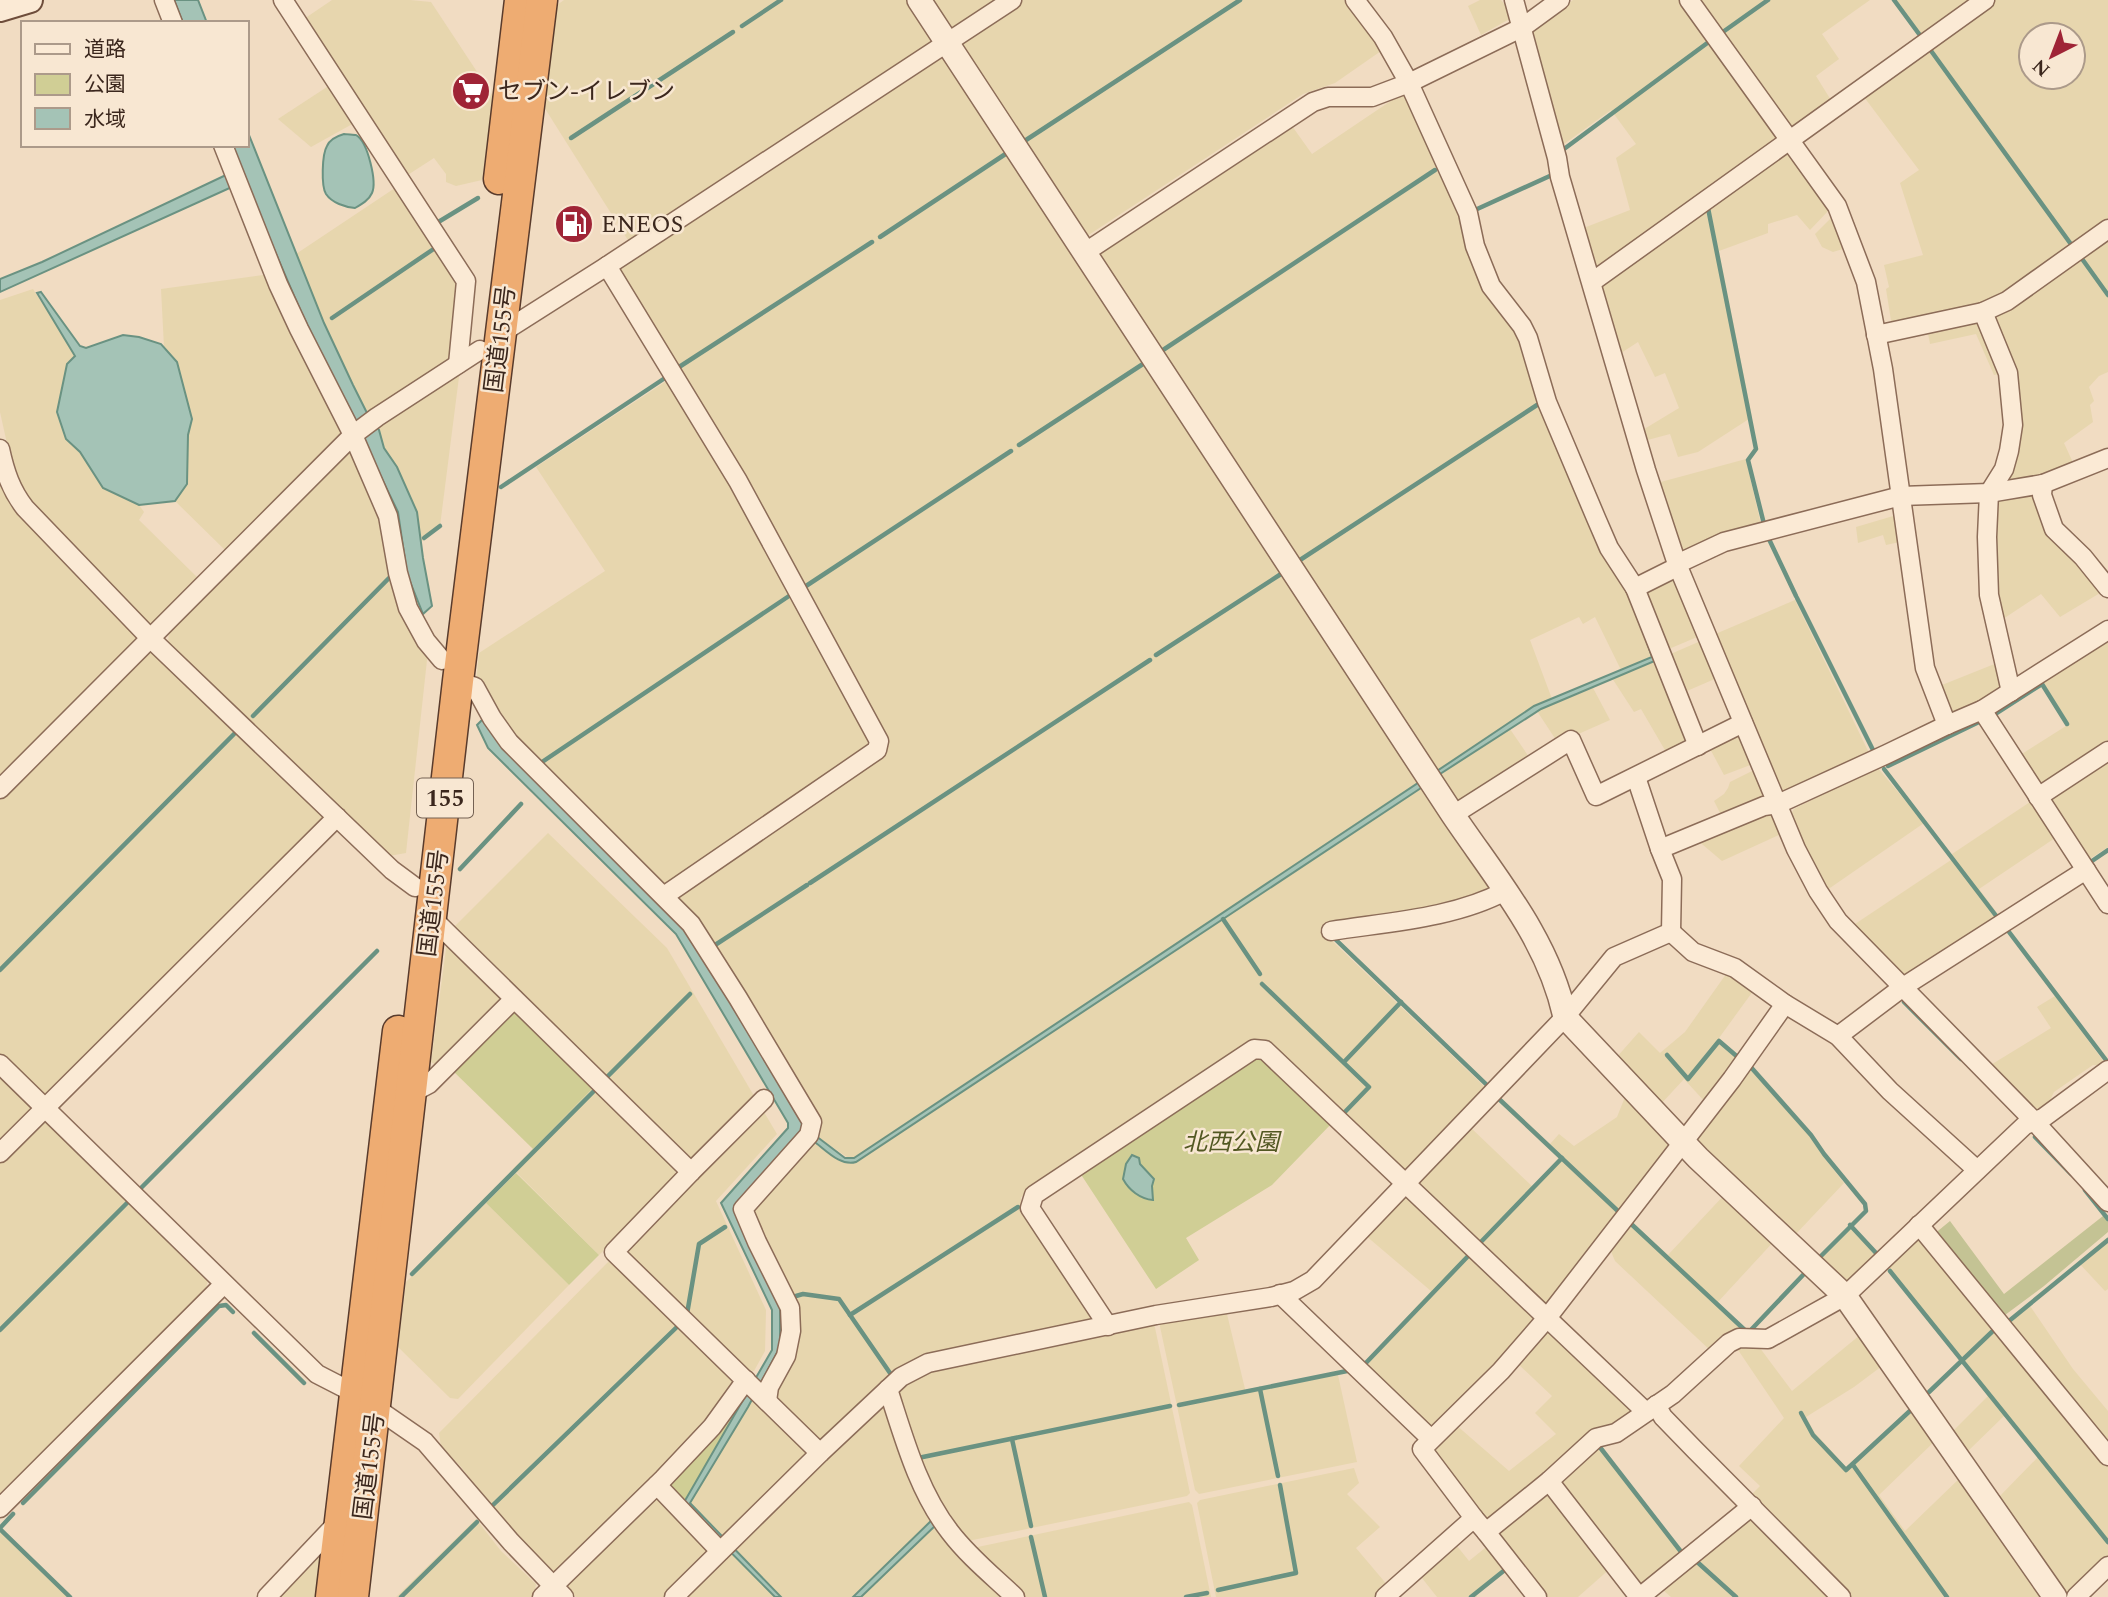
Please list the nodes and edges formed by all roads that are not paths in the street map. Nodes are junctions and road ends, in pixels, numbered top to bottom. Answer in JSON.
{"nodes":[{"id":1,"x":30,"y":0,"type":"edge"},
{"id":2,"x":164,"y":0,"type":"edge"},
{"id":3,"x":283,"y":0,"type":"edge"},
{"id":4,"x":520,"y":0,"type":"edge"},
{"id":5,"x":542,"y":0,"type":"edge"},
{"id":6,"x":919,"y":0,"type":"edge"},
{"id":7,"x":1012,"y":0,"type":"edge"},
{"id":8,"x":1355,"y":0,"type":"edge"},
{"id":9,"x":1514,"y":0,"type":"edge"},
{"id":10,"x":1560,"y":0,"type":"edge"},
{"id":11,"x":1689,"y":0,"type":"edge"},
{"id":12,"x":1985,"y":0,"type":"edge"},
{"id":13,"x":0,"y":9,"type":"edge"},
{"id":14,"x":172,"y":21,"type":"edge"},
{"id":15,"x":1522,"y":27,"type":"junction"},
{"id":16,"x":947,"y":42,"type":"junction"},
{"id":17,"x":1409,"y":83,"type":"junction"},
{"id":18,"x":1790,"y":141,"type":"junction"},
{"id":19,"x":224,"y":147,"type":"edge"},
{"id":20,"x":2108,"y":229,"type":"edge"},
{"id":21,"x":1084,"y":253,"type":"junction"},
{"id":22,"x":607,"y":266,"type":"junction"},
{"id":23,"x":1592,"y":282,"type":"junction"},
{"id":24,"x":1983,"y":312,"type":"junction"},
{"id":25,"x":1875,"y":335,"type":"junction"},
{"id":26,"x":479,"y":350,"type":"junction"},
{"id":27,"x":353,"y":435,"type":"junction"},
{"id":28,"x":0,"y":449,"type":"edge"},
{"id":29,"x":2108,"y":458,"type":"edge"},
{"id":30,"x":2043,"y":484,"type":"junction"},
{"id":31,"x":1989,"y":493,"type":"junction"},
{"id":32,"x":1901,"y":496,"type":"junction"},
{"id":33,"x":1677,"y":564,"type":"junction"},
{"id":34,"x":1634,"y":588,"type":"junction"},
{"id":35,"x":2108,"y":588,"type":"edge"},
{"id":36,"x":2108,"y":630,"type":"edge"},
{"id":37,"x":150,"y":638,"type":"junction"},
{"id":38,"x":450,"y":671,"type":"junction"},
{"id":39,"x":2011,"y":692,"type":"junction"},
{"id":40,"x":1982,"y":710,"type":"junction"},
{"id":41,"x":1743,"y":723,"type":"junction"},
{"id":42,"x":1947,"y":725,"type":"junction"},
{"id":43,"x":1698,"y":746,"type":"junction"},
{"id":44,"x":2108,"y":751,"type":"edge"},
{"id":45,"x":1636,"y":778,"type":"junction"},
{"id":46,"x":0,"y":789,"type":"edge"},
{"id":47,"x":2038,"y":797,"type":"junction"},
{"id":48,"x":1778,"y":804,"type":"junction"},
{"id":49,"x":1453,"y":815,"type":"junction"},
{"id":50,"x":337,"y":817,"type":"junction"},
{"id":51,"x":1660,"y":849,"type":"junction"},
{"id":52,"x":2086,"y":870,"type":"junction"},
{"id":53,"x":415,"y":887,"type":"junction"},
{"id":54,"x":1505,"y":891,"type":"junction"},
{"id":55,"x":664,"y":896,"type":"junction"},
{"id":56,"x":2108,"y":904,"type":"edge"},
{"id":57,"x":431,"y":918,"type":"junction"},
{"id":58,"x":1331,"y":931,"type":"dead end"},
{"id":59,"x":1671,"y":932,"type":"junction"},
{"id":60,"x":1903,"y":987,"type":"junction"},
{"id":61,"x":514,"y":999,"type":"junction"},
{"id":62,"x":1785,"y":1004,"type":"junction"},
{"id":63,"x":1565,"y":1017,"type":"junction"},
{"id":64,"x":1838,"y":1036,"type":"junction"},
{"id":65,"x":0,"y":1064,"type":"edge"},
{"id":66,"x":2108,"y":1070,"type":"edge"},
{"id":67,"x":412,"y":1093,"type":"junction"},
{"id":68,"x":764,"y":1099,"type":"dead end"},
{"id":69,"x":45,"y":1108,"type":"junction"},
{"id":70,"x":2034,"y":1121,"type":"junction"},
{"id":71,"x":1684,"y":1142,"type":"junction"},
{"id":72,"x":0,"y":1153,"type":"edge"},
{"id":73,"x":1978,"y":1170,"type":"junction"},
{"id":74,"x":691,"y":1172,"type":"junction"},
{"id":75,"x":1405,"y":1183,"type":"junction"},
{"id":76,"x":2108,"y":1202,"type":"edge"},
{"id":77,"x":1919,"y":1225,"type":"junction"},
{"id":78,"x":224,"y":1284,"type":"junction"},
{"id":79,"x":1280,"y":1294,"type":"junction"},
{"id":80,"x":1845,"y":1296,"type":"junction"},
{"id":81,"x":1547,"y":1318,"type":"junction"},
{"id":82,"x":1108,"y":1325,"type":"junction"},
{"id":83,"x":755,"y":1389,"type":"junction"},
{"id":84,"x":888,"y":1389,"type":"junction"},
{"id":85,"x":365,"y":1401,"type":"junction"},
{"id":86,"x":1651,"y":1409,"type":"junction"},
{"id":87,"x":1431,"y":1439,"type":"junction"},
{"id":88,"x":820,"y":1453,"type":"junction"},
{"id":89,"x":2108,"y":1456,"type":"edge"},
{"id":90,"x":1549,"y":1480,"type":"junction"},
{"id":91,"x":657,"y":1485,"type":"junction"},
{"id":92,"x":1752,"y":1506,"type":"junction"},
{"id":93,"x":0,"y":1508,"type":"edge"},
{"id":94,"x":340,"y":1521,"type":"junction"},
{"id":95,"x":1480,"y":1525,"type":"junction"},
{"id":96,"x":725,"y":1547,"type":"junction"},
{"id":97,"x":2108,"y":1566,"type":"edge"},
{"id":98,"x":553,"y":1593,"type":"edge"},
{"id":99,"x":1649,"y":1594,"type":"edge"},
{"id":100,"x":267,"y":1597,"type":"edge"},
{"id":101,"x":331,"y":1597,"type":"edge"},
{"id":102,"x":353,"y":1597,"type":"edge"},
{"id":103,"x":674,"y":1597,"type":"edge"},
{"id":104,"x":1016,"y":1597,"type":"edge"},
{"id":105,"x":1385,"y":1597,"type":"edge"},
{"id":106,"x":1537,"y":1597,"type":"edge"},
{"id":107,"x":1841,"y":1597,"type":"edge"},
{"id":108,"x":2055,"y":1597,"type":"edge"},
{"id":109,"x":2076,"y":1597,"type":"edge"}],
"edges":[{"from":1,"to":13,"type":"main road"},
{"from":2,"to":14,"type":"street"},
{"from":3,"to":26,"type":"street"},
{"from":4,"to":26,"type":"highway","name":"国道155号","number":"155"},
{"from":5,"to":26,"type":"highway","name":"国道155号","number":"155"},
{"from":6,"to":16,"type":"street"},
{"from":7,"to":16,"type":"street"},
{"from":8,"to":17,"type":"street"},
{"from":9,"to":15,"type":"street"},
{"from":10,"to":15,"type":"street"},
{"from":11,"to":18,"type":"street"},
{"from":12,"to":18,"type":"street"},
{"from":15,"to":17,"type":"street"},
{"from":15,"to":23,"type":"street"},
{"from":16,"to":21,"type":"street"},
{"from":16,"to":22,"type":"street"},
{"from":17,"to":21,"type":"street"},
{"from":17,"to":34,"type":"street"},
{"from":18,"to":23,"type":"street"},
{"from":18,"to":25,"type":"street"},
{"from":19,"to":27,"type":"street"},
{"from":20,"to":24,"type":"street"},
{"from":21,"to":49,"type":"street"},
{"from":22,"to":26,"type":"street"},
{"from":22,"to":55,"type":"street"},
{"from":23,"to":33,"type":"street"},
{"from":24,"to":25,"type":"street"},
{"from":24,"to":31,"type":"street"},
{"from":25,"to":32,"type":"street"},
{"from":26,"to":27,"type":"street"},
{"from":26,"to":38,"type":"highway","name":"国道155号","number":"155"},
{"from":27,"to":37,"type":"street"},
{"from":27,"to":38,"type":"street"},
{"from":28,"to":37,"type":"street"},
{"from":29,"to":30,"type":"street"},
{"from":30,"to":31,"type":"street"},
{"from":30,"to":35,"type":"street"},
{"from":31,"to":32,"type":"street"},
{"from":31,"to":39,"type":"street"},
{"from":32,"to":33,"type":"street"},
{"from":32,"to":42,"type":"street"},
{"from":33,"to":34,"type":"street"},
{"from":33,"to":41,"type":"street"},
{"from":34,"to":43,"type":"street"},
{"from":36,"to":39,"type":"street"},
{"from":37,"to":46,"type":"street"},
{"from":37,"to":50,"type":"street"},
{"from":38,"to":53,"type":"highway","name":"国道155号","number":"155"},
{"from":38,"to":55,"type":"street"},
{"from":38,"to":57,"type":"highway","name":"国道155号","number":"155"},
{"from":39,"to":40,"type":"street"},
{"from":40,"to":42,"type":"street"},
{"from":40,"to":47,"type":"street"},
{"from":41,"to":43,"type":"street"},
{"from":41,"to":48,"type":"street"},
{"from":42,"to":48,"type":"street"},
{"from":43,"to":45,"type":"street"},
{"from":44,"to":47,"type":"street"},
{"from":45,"to":49,"type":"street"},
{"from":45,"to":51,"type":"street"},
{"from":47,"to":52,"type":"street"},
{"from":48,"to":51,"type":"street"},
{"from":48,"to":60,"type":"street"},
{"from":49,"to":54,"type":"street"},
{"from":50,"to":53,"type":"street"},
{"from":50,"to":69,"type":"street"},
{"from":51,"to":59,"type":"street"},
{"from":52,"to":56,"type":"street"},
{"from":52,"to":60,"type":"street"},
{"from":53,"to":85,"type":"highway","name":"国道155号","number":"155"},
{"from":54,"to":58,"type":"street"},
{"from":54,"to":63,"type":"street"},
{"from":55,"to":83,"type":"street"},
{"from":57,"to":61,"type":"street"},
{"from":57,"to":67,"type":"highway","name":"国道155号","number":"155"},
{"from":59,"to":62,"type":"street"},
{"from":59,"to":63,"type":"street"},
{"from":60,"to":64,"type":"street"},
{"from":60,"to":70,"type":"street"},
{"from":61,"to":67,"type":"street"},
{"from":61,"to":74,"type":"street"},
{"from":62,"to":64,"type":"street"},
{"from":62,"to":71,"type":"street"},
{"from":63,"to":71,"type":"street"},
{"from":63,"to":75,"type":"street"},
{"from":64,"to":73,"type":"street"},
{"from":65,"to":69,"type":"street"},
{"from":66,"to":70,"type":"street"},
{"from":67,"to":85,"type":"highway","name":"国道155号","number":"155"},
{"from":68,"to":74,"type":"street"},
{"from":69,"to":72,"type":"street"},
{"from":69,"to":78,"type":"street"},
{"from":70,"to":73,"type":"street"},
{"from":70,"to":76,"type":"street"},
{"from":71,"to":80,"type":"street"},
{"from":71,"to":81,"type":"street"},
{"from":73,"to":77,"type":"street"},
{"from":74,"to":83,"type":"street"},
{"from":75,"to":79,"type":"street"},
{"from":75,"to":81,"type":"street"},
{"from":75,"to":82,"type":"street"},
{"from":77,"to":80,"type":"street"},
{"from":77,"to":89,"type":"street"},
{"from":78,"to":85,"type":"street"},
{"from":78,"to":93,"type":"street"},
{"from":79,"to":82,"type":"street"},
{"from":79,"to":87,"type":"street"},
{"from":80,"to":86,"type":"street"},
{"from":80,"to":108,"type":"street"},
{"from":81,"to":86,"type":"street"},
{"from":81,"to":87,"type":"street"},
{"from":82,"to":84,"type":"street"},
{"from":83,"to":88,"type":"street"},
{"from":83,"to":91,"type":"street"},
{"from":84,"to":88,"type":"street"},
{"from":84,"to":104,"type":"street"},
{"from":85,"to":94,"type":"highway","name":"国道155号","number":"155"},
{"from":85,"to":98,"type":"street"},
{"from":85,"to":102,"type":"highway","name":"国道155号","number":"155"},
{"from":86,"to":90,"type":"street"},
{"from":86,"to":92,"type":"street"},
{"from":87,"to":95,"type":"street"},
{"from":88,"to":96,"type":"street"},
{"from":90,"to":95,"type":"street"},
{"from":90,"to":99,"type":"street"},
{"from":91,"to":96,"type":"street"},
{"from":91,"to":98,"type":"street"},
{"from":92,"to":99,"type":"street"},
{"from":92,"to":107,"type":"street"},
{"from":94,"to":100,"type":"street"},
{"from":94,"to":101,"type":"highway","name":"国道155号","number":"155"},
{"from":95,"to":105,"type":"street"},
{"from":95,"to":106,"type":"street"},
{"from":96,"to":103,"type":"street"},
{"from":97,"to":109,"type":"street"}]}
